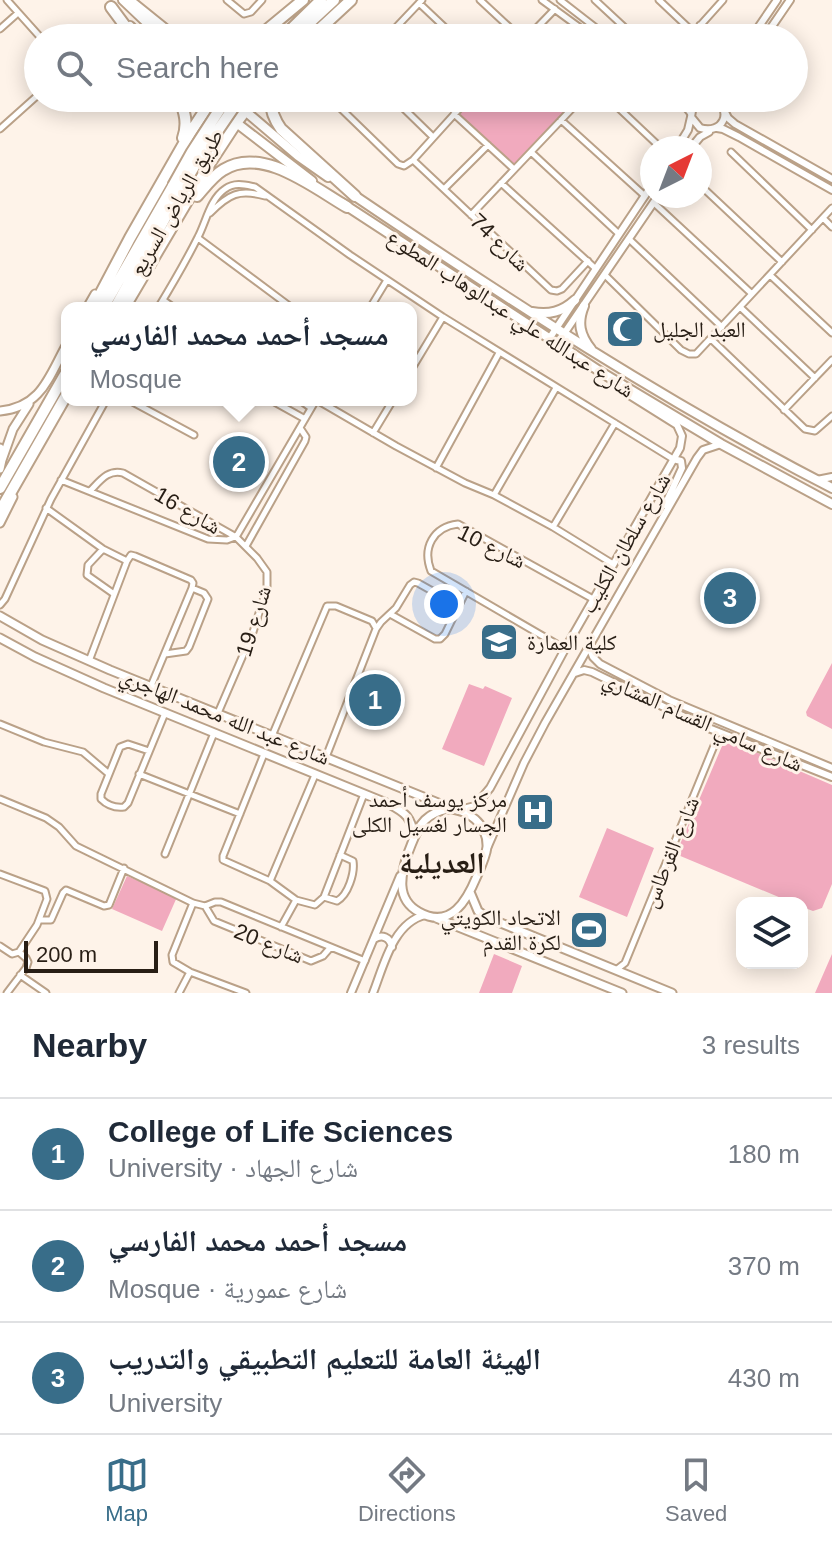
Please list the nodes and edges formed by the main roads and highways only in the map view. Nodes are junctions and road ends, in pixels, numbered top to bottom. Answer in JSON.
{"nodes":[{"id":1,"x":125,"y":0,"type":"edge"},
{"id":2,"x":321,"y":0,"type":"edge"},
{"id":3,"x":334,"y":0,"type":"edge"},
{"id":4,"x":351,"y":0,"type":"edge"},
{"id":5,"x":302,"y":1,"type":"edge"},
{"id":6,"x":107,"y":4,"type":"edge"},
{"id":7,"x":123,"y":24,"type":"edge"},
{"id":8,"x":128,"y":24,"type":"edge"},
{"id":9,"x":149,"y":24,"type":"edge"},
{"id":10,"x":157,"y":24,"type":"edge"},
{"id":11,"x":274,"y":24,"type":"edge"},
{"id":12,"x":280,"y":24,"type":"edge"},
{"id":13,"x":299,"y":24,"type":"edge"},
{"id":14,"x":304,"y":24,"type":"edge"},
{"id":15,"x":325,"y":24,"type":"edge"},
{"id":16,"x":184,"y":112,"type":"edge"},
{"id":17,"x":202,"y":112,"type":"edge"},
{"id":18,"x":219,"y":112,"type":"edge"},
{"id":19,"x":224,"y":112,"type":"edge"},
{"id":20,"x":230,"y":112,"type":"edge"},
{"id":21,"x":244,"y":112,"type":"edge"},
{"id":22,"x":246,"y":112,"type":"edge"},
{"id":23,"x":272,"y":112,"type":"edge"},
{"id":24,"x":236,"y":123,"type":"junction"},
{"id":25,"x":192,"y":130,"type":"junction"},
{"id":26,"x":220,"y":148,"type":"junction"},
{"id":27,"x":168,"y":174,"type":"junction"},
{"id":28,"x":177,"y":189,"type":"junction"},
{"id":29,"x":355,"y":196,"type":"junction"},
{"id":30,"x":347,"y":207,"type":"junction"},
{"id":31,"x":178,"y":219,"type":"junction"},
{"id":32,"x":575,"y":300,"type":"road end"},
{"id":33,"x":93,"y":302,"type":"edge"},
{"id":34,"x":107,"y":302,"type":"edge"},
{"id":35,"x":118,"y":302,"type":"edge"},
{"id":36,"x":128,"y":302,"type":"edge"},
{"id":37,"x":584,"y":306,"type":"road end"},
{"id":38,"x":522,"y":308,"type":"junction"},
{"id":39,"x":61,"y":355,"type":"edge"},
{"id":40,"x":597,"y":355,"type":"junction"},
{"id":41,"x":61,"y":370,"type":"edge"},
{"id":42,"x":61,"y":381,"type":"edge"},
{"id":43,"x":30,"y":402,"type":"junction"},
{"id":44,"x":61,"y":405,"type":"edge"},
{"id":45,"x":0,"y":411,"type":"edge"},
{"id":46,"x":40,"y":417,"type":"junction"},
{"id":47,"x":43,"y":439,"type":"junction"},
{"id":48,"x":0,"y":448,"type":"edge"},
{"id":49,"x":2,"y":460,"type":"junction"},
{"id":50,"x":0,"y":469,"type":"edge"},
{"id":51,"x":0,"y":488,"type":"edge"},
{"id":52,"x":832,"y":488,"type":"edge"},
{"id":53,"x":832,"y":504,"type":"edge"},
{"id":54,"x":0,"y":511,"type":"edge"},
{"id":55,"x":0,"y":523,"type":"edge"},
{"id":56,"x":4,"y":618,"type":"edge"},
{"id":57,"x":0,"y":639,"type":"edge"},
{"id":58,"x":110,"y":670,"type":"junction"},
{"id":59,"x":132,"y":679,"type":"junction"},
{"id":60,"x":104,"y":688,"type":"junction"},
{"id":61,"x":123,"y":696,"type":"junction"},
{"id":62,"x":395,"y":785,"type":"junction"},
{"id":63,"x":389,"y":804,"type":"junction"},
{"id":64,"x":456,"y":810,"type":"junction"},
{"id":65,"x":414,"y":836,"type":"junction"},
{"id":66,"x":470,"y":892,"type":"junction"},
{"id":67,"x":430,"y":916,"type":"junction"},
{"id":68,"x":500,"y":924,"type":"junction"},
{"id":69,"x":494,"y":941,"type":"junction"},
{"id":70,"x":576,"y":955,"type":"junction"},
{"id":71,"x":570,"y":972,"type":"junction"},
{"id":72,"x":622,"y":993,"type":"edge"},
{"id":73,"x":672,"y":993,"type":"edge"}],
"edges":[{"from":1,"to":9,"type":"main road"},
{"from":1,"to":10,"type":"highway"},
{"from":2,"to":13,"type":"highway"},
{"from":3,"to":14,"type":"highway"},
{"from":4,"to":15,"type":"highway"},
{"from":5,"to":11,"type":"highway"},
{"from":5,"to":12,"type":"highway"},
{"from":6,"to":7,"type":"highway"},
{"from":6,"to":8,"type":"main road"},
{"from":16,"to":27,"type":"highway"},
{"from":17,"to":25,"type":"highway"},
{"from":18,"to":28,"type":"highway","name":"طريق الرياض السريع","bridge":true},
{"from":19,"to":24,"type":"main road","name":"شارع عبدالله علي عبدالوهاب المطوع"},
{"from":20,"to":28,"type":"highway","name":"طريق الرياض السريع","bridge":true},
{"from":21,"to":24,"type":"highway"},
{"from":22,"to":29,"type":"main road","name":"شارع عبدالله علي عبدالوهاب المطوع"},
{"from":23,"to":29,"type":"highway"},
{"from":24,"to":26,"type":"highway"},
{"from":24,"to":30,"type":"main road","name":"شارع عبدالله علي عبدالوهاب المطوع"},
{"from":25,"to":26,"type":"highway"},
{"from":25,"to":27,"type":"highway"},
{"from":26,"to":31,"type":"highway"},
{"from":27,"to":33,"type":"highway"},
{"from":28,"to":34,"type":"highway","name":"طريق الرياض السريع"},
{"from":28,"to":35,"type":"highway","name":"طريق الرياض السريع"},
{"from":29,"to":38,"type":"main road","name":"شارع عبدالله علي عبدالوهاب المطوع"},
{"from":30,"to":31,"type":"highway"},
{"from":30,"to":53,"type":"main road","name":"شارع عبدالله علي عبدالوهاب المطوع"},
{"from":31,"to":36,"type":"highway"},
{"from":32,"to":38,"type":"main road"},
{"from":37,"to":40,"type":"main road"},
{"from":38,"to":40,"type":"main road","name":"شارع عبدالله علي عبدالوهاب المطوع"},
{"from":39,"to":43,"type":"main road"},
{"from":40,"to":52,"type":"main road","name":"شارع عبدالله علي عبدالوهاب المطوع"},
{"from":41,"to":46,"type":"highway"},
{"from":42,"to":46,"type":"highway"},
{"from":43,"to":45,"type":"main road"},
{"from":43,"to":49,"type":"main road"},
{"from":44,"to":47,"type":"highway"},
{"from":46,"to":51,"type":"highway"},
{"from":47,"to":54,"type":"highway"},
{"from":47,"to":55,"type":"main road"},
{"from":48,"to":49,"type":"main road"},
{"from":49,"to":50,"type":"main road"},
{"from":56,"to":58,"type":"main road","name":"شارع عبد الله محمد الهاجري"},
{"from":57,"to":60,"type":"main road","name":"شارع عبد الله محمد الهاجري"},
{"from":58,"to":59,"type":"main road","name":"شارع عبد الله محمد الهاجري"},
{"from":58,"to":60,"type":"main road"},
{"from":59,"to":61,"type":"main road"},
{"from":59,"to":62,"type":"main road","name":"شارع عبد الله محمد الهاجري"},
{"from":60,"to":61,"type":"main road","name":"شارع عبد الله محمد الهاجري"},
{"from":61,"to":63,"type":"main road","name":"شارع عبد الله محمد الهاجري"},
{"from":62,"to":63,"type":"main road"},
{"from":62,"to":64,"type":"main road","name":"شارع عبد الله محمد الهاجري"},
{"from":63,"to":65,"type":"main road","name":"شارع عبد الله محمد الهاجري"},
{"from":64,"to":65,"type":"main road"},
{"from":64,"to":66,"type":"main road"},
{"from":65,"to":67,"type":"main road"},
{"from":66,"to":67,"type":"main road"},
{"from":66,"to":68,"type":"main road"},
{"from":67,"to":69,"type":"main road"},
{"from":68,"to":69,"type":"main road"},
{"from":68,"to":70,"type":"main road"},
{"from":69,"to":71,"type":"main road"},
{"from":70,"to":71,"type":"main road"},
{"from":70,"to":73,"type":"main road"},
{"from":71,"to":72,"type":"main road"}]}
